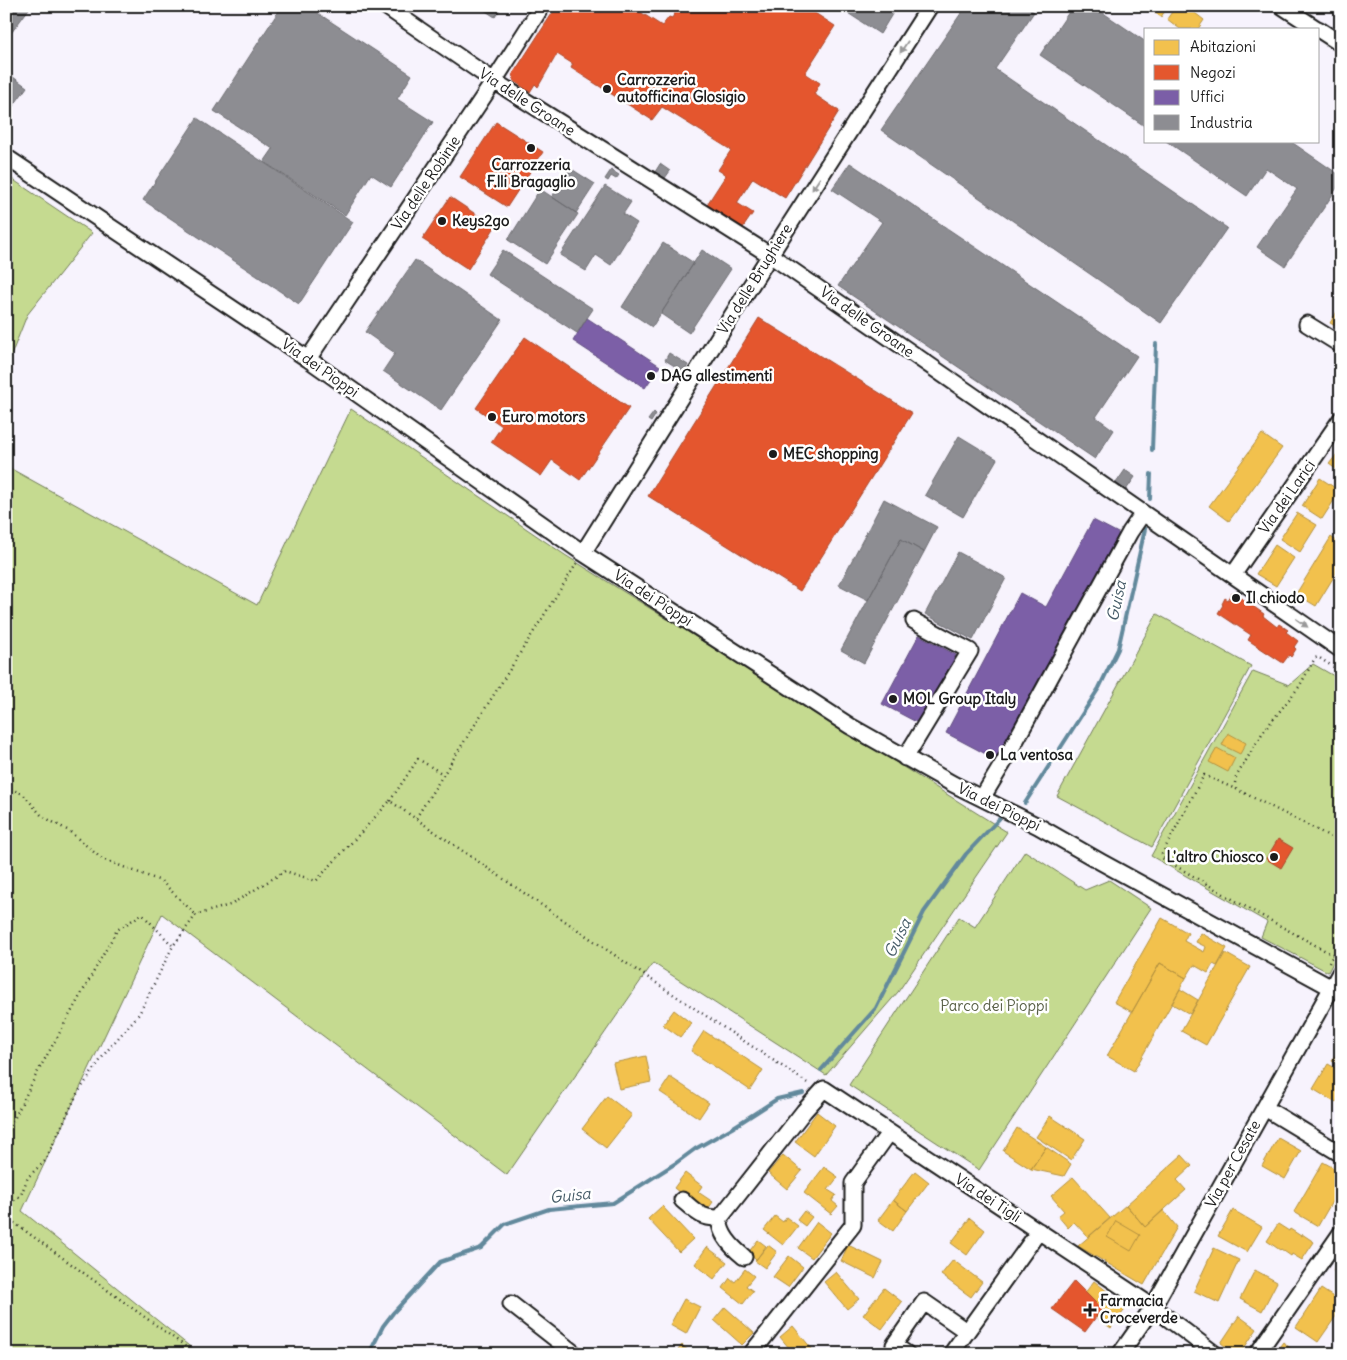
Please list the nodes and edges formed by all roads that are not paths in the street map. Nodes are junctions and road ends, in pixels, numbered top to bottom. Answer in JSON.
{"nodes":[{"id":1,"x":385,"y":6,"type":"edge"},
{"id":2,"x":542,"y":6,"type":"edge"},
{"id":3,"x":930,"y":6,"type":"edge"},
{"id":4,"x":1282,"y":6,"type":"edge"},
{"id":5,"x":1316,"y":28,"type":"edge"},
{"id":6,"x":1320,"y":30,"type":"edge"},
{"id":7,"x":1341,"y":44,"type":"edge"},
{"id":8,"x":494,"y":81,"type":"junction"},
{"id":9,"x":6,"y":157,"type":"edge"},
{"id":10,"x":770,"y":255,"type":"junction"},
{"id":11,"x":1307,"y":324,"type":"dead end"},
{"id":12,"x":1341,"y":345,"type":"edge"},
{"id":13,"x":308,"y":359,"type":"junction"},
{"id":14,"x":1341,"y":419,"type":"edge"},
{"id":15,"x":1143,"y":513,"type":"junction"},
{"id":16,"x":582,"y":553,"type":"junction"},
{"id":17,"x":1233,"y":575,"type":"junction"},
{"id":18,"x":914,"y":621,"type":"dead end"},
{"id":19,"x":1341,"y":650,"type":"edge"},
{"id":20,"x":905,"y":758,"type":"junction"},
{"id":21,"x":982,"y":798,"type":"junction"},
{"id":22,"x":1341,"y":971,"type":"edge"},
{"id":23,"x":1336,"y":990,"type":"edge"},
{"id":24,"x":1265,"y":1108,"type":"junction"},
{"id":25,"x":889,"y":1132,"type":"junction"},
{"id":26,"x":1341,"y":1154,"type":"edge"},
{"id":27,"x":682,"y":1200,"type":"dead end"},
{"id":28,"x":720,"y":1218,"type":"junction"},
{"id":29,"x":1039,"y":1231,"type":"junction"},
{"id":30,"x":1341,"y":1234,"type":"edge"},
{"id":31,"x":744,"y":1257,"type":"dead end"},
{"id":32,"x":512,"y":1304,"type":"dead end"},
{"id":33,"x":1153,"y":1307,"type":"junction"},
{"id":34,"x":966,"y":1331,"type":"junction"},
{"id":35,"x":575,"y":1354,"type":"edge"},
{"id":36,"x":751,"y":1354,"type":"edge"},
{"id":37,"x":907,"y":1354,"type":"edge"},
{"id":38,"x":951,"y":1354,"type":"edge"},
{"id":39,"x":1120,"y":1354,"type":"edge"},
{"id":40,"x":1215,"y":1354,"type":"edge"},
{"id":41,"x":1257,"y":1354,"type":"edge"}],
"edges":[{"from":1,"to":8,"type":"street","name":"Via delle Groane"},
{"from":2,"to":8,"type":"street","name":"Via delle Robinie"},
{"from":3,"to":10,"type":"street","name":"Via delle Brughiere","one_way":true},
{"from":4,"to":5,"type":"street"},
{"from":6,"to":7,"type":"street"},
{"from":8,"to":10,"type":"street","name":"Via delle Groane"},
{"from":8,"to":13,"type":"street","name":"Via delle Robinie"},
{"from":9,"to":13,"type":"street","name":"Via dei Pioppi"},
{"from":10,"to":15,"type":"street","name":"Via delle Groane"},
{"from":10,"to":16,"type":"street","name":"Via delle Brughiere"},
{"from":11,"to":12,"type":"street"},
{"from":13,"to":16,"type":"street","name":"Via dei Pioppi"},
{"from":14,"to":17,"type":"street","name":"Via dei Larici"},
{"from":15,"to":17,"type":"street","name":"Via delle Groane"},
{"from":15,"to":21,"type":"street"},
{"from":16,"to":20,"type":"street","name":"Via dei Pioppi"},
{"from":17,"to":19,"type":"street","name":"Via delle Groane","one_way":true},
{"from":18,"to":20,"type":"street"},
{"from":20,"to":21,"type":"street","name":"Via dei Pioppi"},
{"from":21,"to":23,"type":"street","name":"Via dei Pioppi"},
{"from":22,"to":23,"type":"street","name":"Via per Cesate"},
{"from":23,"to":24,"type":"street","name":"Via per Cesate"},
{"from":24,"to":26,"type":"street"},
{"from":24,"to":33,"type":"street","name":"Via per Cesate"},
{"from":25,"to":28,"type":"street","name":"Via dei Tigli"},
{"from":25,"to":29,"type":"street","name":"Via dei Tigli"},
{"from":25,"to":36,"type":"street"},
{"from":27,"to":28,"type":"street"},
{"from":28,"to":31,"type":"street"},
{"from":29,"to":33,"type":"street","name":"Via dei Tigli"},
{"from":29,"to":34,"type":"street"},
{"from":30,"to":41,"type":"street"},
{"from":32,"to":35,"type":"street"},
{"from":33,"to":39,"type":"street","name":"Via per Cesate"},
{"from":33,"to":40,"type":"street","name":"Via dei Tigli"},
{"from":34,"to":37,"type":"street"},
{"from":34,"to":38,"type":"street"}]}
